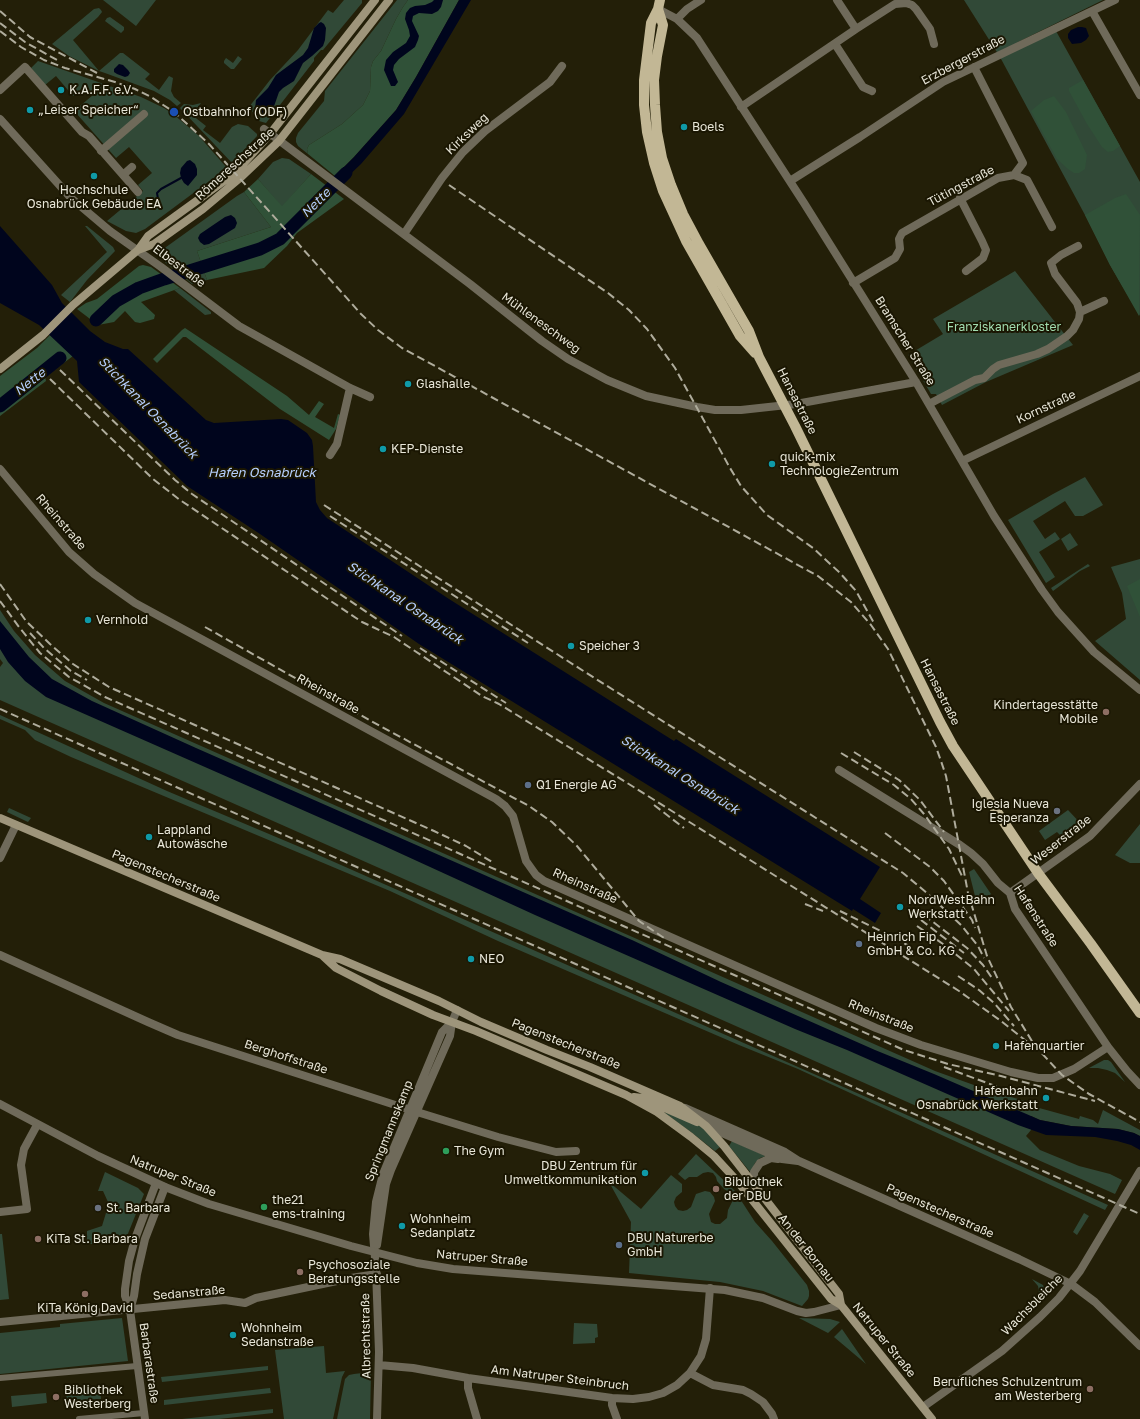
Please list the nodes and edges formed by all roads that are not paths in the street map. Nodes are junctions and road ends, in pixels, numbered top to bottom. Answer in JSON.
{"nodes":[{"id":1,"x":374,"y":0,"type":"edge"},
{"id":2,"x":389,"y":0,"type":"edge"},
{"id":3,"x":700,"y":0,"type":"edge"},
{"id":4,"x":837,"y":0,"type":"edge"},
{"id":5,"x":1115,"y":0,"type":"edge"},
{"id":6,"x":659,"y":4,"type":"edge"},
{"id":7,"x":1092,"y":11,"type":"junction"},
{"id":8,"x":677,"y":19,"type":"junction"},
{"id":9,"x":856,"y":29,"type":"junction"},
{"id":10,"x":835,"y":44,"type":"junction"},
{"id":11,"x":934,"y":44,"type":"dead end"},
{"id":12,"x":562,"y":66,"type":"dead end"},
{"id":13,"x":974,"y":67,"type":"junction"},
{"id":14,"x":0,"y":90,"type":"edge"},
{"id":15,"x":872,"y":91,"type":"dead end"},
{"id":16,"x":1140,"y":95,"type":"edge"},
{"id":17,"x":741,"y":107,"type":"junction"},
{"id":18,"x":144,"y":114,"type":"dead end"},
{"id":19,"x":0,"y":119,"type":"edge"},
{"id":20,"x":267,"y":132,"type":"junction"},
{"id":21,"x":279,"y":141,"type":"junction"},
{"id":22,"x":101,"y":151,"type":"junction"},
{"id":23,"x":132,"y":167,"type":"dead end"},
{"id":24,"x":1014,"y":174,"type":"junction"},
{"id":25,"x":123,"y":175,"type":"junction"},
{"id":26,"x":790,"y":181,"type":"junction"},
{"id":27,"x":138,"y":192,"type":"dead end"},
{"id":28,"x":960,"y":198,"type":"junction"},
{"id":29,"x":1052,"y":227,"type":"dead end"},
{"id":30,"x":404,"y":234,"type":"junction"},
{"id":31,"x":1078,"y":246,"type":"dead end"},
{"id":32,"x":138,"y":250,"type":"junction"},
{"id":33,"x":966,"y":272,"type":"dead end"},
{"id":34,"x":854,"y":283,"type":"junction"},
{"id":35,"x":1104,"y":301,"type":"dead end"},
{"id":36,"x":1080,"y":312,"type":"junction"},
{"id":37,"x":0,"y":369,"type":"edge"},
{"id":38,"x":1140,"y":376,"type":"edge"},
{"id":39,"x":916,"y":382,"type":"junction"},
{"id":40,"x":350,"y":388,"type":"junction"},
{"id":41,"x":370,"y":397,"type":"dead end"},
{"id":42,"x":929,"y":404,"type":"junction"},
{"id":43,"x":785,"y":406,"type":"junction"},
{"id":44,"x":330,"y":455,"type":"dead end"},
{"id":45,"x":962,"y":460,"type":"junction"},
{"id":46,"x":0,"y":469,"type":"edge"},
{"id":47,"x":1140,"y":690,"type":"edge"},
{"id":48,"x":839,"y":770,"type":"dead end"},
{"id":49,"x":1140,"y":784,"type":"edge"},
{"id":50,"x":0,"y":818,"type":"edge"},
{"id":51,"x":16,"y":825,"type":"junction"},
{"id":52,"x":0,"y":858,"type":"edge"},
{"id":53,"x":1038,"y":873,"type":"junction"},
{"id":54,"x":1010,"y":893,"type":"junction"},
{"id":55,"x":0,"y":955,"type":"edge"},
{"id":56,"x":322,"y":955,"type":"junction"},
{"id":57,"x":457,"y":1010,"type":"junction"},
{"id":58,"x":1140,"y":1013,"type":"edge"},
{"id":59,"x":452,"y":1022,"type":"junction"},
{"id":60,"x":1108,"y":1047,"type":"junction"},
{"id":61,"x":1140,"y":1085,"type":"edge"},
{"id":62,"x":626,"y":1095,"type":"junction"},
{"id":63,"x":0,"y":1104,"type":"edge"},
{"id":64,"x":680,"y":1106,"type":"junction"},
{"id":65,"x":413,"y":1111,"type":"junction"},
{"id":66,"x":37,"y":1125,"type":"junction"},
{"id":67,"x":706,"y":1126,"type":"junction"},
{"id":68,"x":576,"y":1151,"type":"dead end"},
{"id":69,"x":782,"y":1159,"type":"junction"},
{"id":70,"x":799,"y":1161,"type":"junction"},
{"id":71,"x":1140,"y":1171,"type":"edge"},
{"id":72,"x":156,"y":1184,"type":"junction"},
{"id":73,"x":165,"y":1187,"type":"junction"},
{"id":74,"x":756,"y":1187,"type":"junction"},
{"id":75,"x":0,"y":1212,"type":"edge"},
{"id":76,"x":376,"y":1252,"type":"junction"},
{"id":77,"x":376,"y":1274,"type":"junction"},
{"id":78,"x":1071,"y":1284,"type":"junction"},
{"id":79,"x":710,"y":1288,"type":"junction"},
{"id":80,"x":841,"y":1305,"type":"junction"},
{"id":81,"x":130,"y":1310,"type":"junction"},
{"id":82,"x":0,"y":1322,"type":"edge"},
{"id":83,"x":1140,"y":1346,"type":"edge"},
{"id":84,"x":379,"y":1365,"type":"junction"},
{"id":85,"x":137,"y":1366,"type":"junction"},
{"id":86,"x":690,"y":1373,"type":"junction"},
{"id":87,"x":0,"y":1378,"type":"edge"},
{"id":88,"x":468,"y":1378,"type":"junction"},
{"id":89,"x":612,"y":1398,"type":"junction"},
{"id":90,"x":923,"y":1407,"type":"junction"},
{"id":91,"x":144,"y":1416,"type":"edge"},
{"id":92,"x":79,"y":1419,"type":"edge"},
{"id":93,"x":377,"y":1419,"type":"edge"},
{"id":94,"x":477,"y":1419,"type":"edge"},
{"id":95,"x":616,"y":1419,"type":"edge"},
{"id":96,"x":774,"y":1419,"type":"edge"},
{"id":97,"x":932,"y":1419,"type":"edge"}],
"edges":[{"from":1,"to":20,"type":"main road","name":"Römereschstraße"},
{"from":2,"to":21,"type":"main road","name":"Römereschstraße"},
{"from":3,"to":8,"type":"street"},
{"from":4,"to":9,"type":"street"},
{"from":5,"to":7,"type":"street","name":"Erzbergerstraße"},
{"from":6,"to":8,"type":"street","name":"Bramscher Straße"},
{"from":6,"to":43,"type":"main road","name":"Hansastraße"},
{"from":7,"to":13,"type":"street","name":"Erzbergerstraße"},
{"from":7,"to":16,"type":"street"},
{"from":8,"to":17,"type":"street","name":"Bramscher Straße"},
{"from":9,"to":10,"type":"street"},
{"from":9,"to":11,"type":"street"},
{"from":10,"to":15,"type":"street"},
{"from":10,"to":17,"type":"street"},
{"from":12,"to":30,"type":"street","name":"Kirksweg"},
{"from":13,"to":24,"type":"street","name":"Tütingstraße"},
{"from":13,"to":26,"type":"street","name":"Erzbergerstraße"},
{"from":14,"to":22,"type":"street"},
{"from":17,"to":26,"type":"street","name":"Bramscher Straße"},
{"from":18,"to":22,"type":"street"},
{"from":19,"to":32,"type":"street","name":"Elbestraße"},
{"from":20,"to":21,"type":"street","name":"Mühleneschweg"},
{"from":20,"to":32,"type":"main road","name":"Römereschstraße"},
{"from":21,"to":30,"type":"street","name":"Mühleneschweg"},
{"from":21,"to":32,"type":"main road","name":"Römereschstraße"},
{"from":22,"to":25,"type":"street"},
{"from":23,"to":25,"type":"street"},
{"from":24,"to":28,"type":"street","name":"Tütingstraße"},
{"from":24,"to":29,"type":"street"},
{"from":25,"to":27,"type":"street"},
{"from":26,"to":34,"type":"street","name":"Bramscher Straße"},
{"from":28,"to":33,"type":"street"},
{"from":28,"to":34,"type":"street","name":"Tütingstraße"},
{"from":30,"to":43,"type":"street","name":"Mühleneschweg"},
{"from":31,"to":36,"type":"street"},
{"from":32,"to":37,"type":"main road","name":"Römereschstraße"},
{"from":32,"to":40,"type":"street","name":"Elbestraße"},
{"from":34,"to":39,"type":"street","name":"Bramscher Straße"},
{"from":35,"to":36,"type":"street"},
{"from":36,"to":42,"type":"street"},
{"from":38,"to":45,"type":"street","name":"Kornstraße"},
{"from":39,"to":42,"type":"street","name":"Bramscher Straße"},
{"from":39,"to":43,"type":"street","name":"Mühleneschweg"},
{"from":40,"to":41,"type":"street","name":"Elbestraße"},
{"from":40,"to":44,"type":"street"},
{"from":42,"to":45,"type":"street","name":"Bramscher Straße"},
{"from":43,"to":53,"type":"main road","name":"Hansastraße"},
{"from":45,"to":47,"type":"street","name":"Bramscher Straße"},
{"from":46,"to":60,"type":"street","name":"Rheinstraße"},
{"from":48,"to":54,"type":"street","name":"Hafenstraße"},
{"from":49,"to":53,"type":"street","name":"Weserstraße"},
{"from":50,"to":51,"type":"main road","name":"Pagenstecherstraße"},
{"from":51,"to":52,"type":"street"},
{"from":51,"to":56,"type":"main road","name":"Pagenstecherstraße"},
{"from":53,"to":54,"type":"street","name":"Weserstraße"},
{"from":53,"to":58,"type":"main road","name":"Hansastraße"},
{"from":54,"to":60,"type":"street","name":"Hafenstraße"},
{"from":55,"to":65,"type":"street","name":"Berghoffstraße"},
{"from":56,"to":57,"type":"main road","name":"Pagenstecherstraße"},
{"from":56,"to":59,"type":"main road","name":"Pagenstecherstraße"},
{"from":57,"to":59,"type":"street","name":"Springmannskamp"},
{"from":57,"to":64,"type":"main road","name":"Pagenstecherstraße"},
{"from":59,"to":62,"type":"main road","name":"Pagenstecherstraße"},
{"from":59,"to":65,"type":"street","name":"Springmannskamp"},
{"from":60,"to":61,"type":"street","name":"Hafenstraße"},
{"from":62,"to":67,"type":"main road"},
{"from":62,"to":80,"type":"main road","name":"An der Bornau"},
{"from":63,"to":66,"type":"street","name":"Natruper Straße"},
{"from":64,"to":67,"type":"main road","name":"An der Bornau"},
{"from":64,"to":70,"type":"street","name":"Pagenstecherstraße"},
{"from":65,"to":68,"type":"street","name":"Berghoffstraße"},
{"from":65,"to":76,"type":"street","name":"Springmannskamp"},
{"from":66,"to":72,"type":"street","name":"Natruper Straße"},
{"from":66,"to":75,"type":"street"},
{"from":67,"to":69,"type":"street","name":"Pagenstecherstraße"},
{"from":67,"to":74,"type":"main road","name":"An der Bornau"},
{"from":69,"to":70,"type":"street","name":"Pagenstecherstraße"},
{"from":69,"to":74,"type":"street"},
{"from":70,"to":78,"type":"street","name":"Pagenstecherstraße"},
{"from":71,"to":78,"type":"street","name":"Wachsbleiche"},
{"from":72,"to":73,"type":"street","name":"Natruper Straße"},
{"from":72,"to":81,"type":"street","name":"Barbarastraße"},
{"from":73,"to":76,"type":"street","name":"Natruper Straße"},
{"from":73,"to":81,"type":"street","name":"Barbarastraße"},
{"from":74,"to":80,"type":"main road","name":"An der Bornau"},
{"from":76,"to":77,"type":"street","name":"Albrechtstraße"},
{"from":76,"to":79,"type":"street","name":"Natruper Straße"},
{"from":77,"to":81,"type":"street","name":"Sedanstraße"},
{"from":77,"to":84,"type":"street","name":"Albrechtstraße"},
{"from":78,"to":83,"type":"street","name":"Pagenstecherstraße"},
{"from":78,"to":90,"type":"street","name":"Wachsbleiche"},
{"from":79,"to":80,"type":"street","name":"Natruper Straße"},
{"from":79,"to":86,"type":"street","name":"Am Natruper Steinbruch"},
{"from":80,"to":90,"type":"main road","name":"Natruper Straße"},
{"from":81,"to":82,"type":"street","name":"Sedanstraße"},
{"from":81,"to":85,"type":"street","name":"Barbarastraße"},
{"from":84,"to":88,"type":"street","name":"Am Natruper Steinbruch"},
{"from":84,"to":93,"type":"street","name":"Albrechtstraße"},
{"from":85,"to":87,"type":"street"},
{"from":85,"to":91,"type":"street","name":"Barbarastraße"},
{"from":86,"to":89,"type":"street","name":"Am Natruper Steinbruch"},
{"from":86,"to":96,"type":"street"},
{"from":88,"to":89,"type":"street","name":"Am Natruper Steinbruch"},
{"from":88,"to":94,"type":"street"},
{"from":89,"to":95,"type":"street"},
{"from":90,"to":97,"type":"main road","name":"Natruper Straße"},
{"from":91,"to":92,"type":"street"}]}
